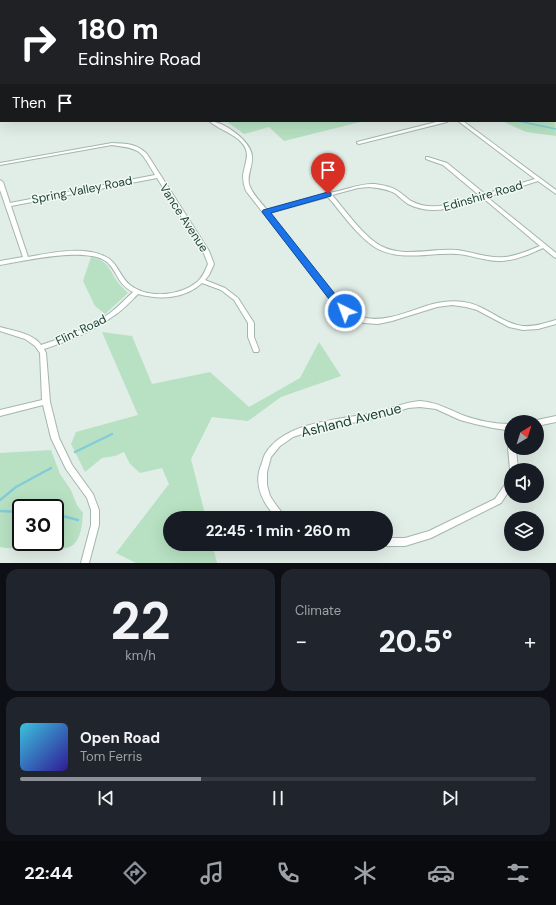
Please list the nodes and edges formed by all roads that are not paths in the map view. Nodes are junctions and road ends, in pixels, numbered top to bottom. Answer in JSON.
{"nodes":[{"id":1,"x":214,"y":122,"type":"edge"},
{"id":2,"x":441,"y":122,"type":"edge"},
{"id":3,"x":461,"y":122,"type":"edge"},
{"id":4,"x":359,"y":143,"type":"dead end"},
{"id":5,"x":428,"y":158,"type":"dead end"},
{"id":6,"x":0,"y":164,"type":"edge"},
{"id":7,"x":157,"y":176,"type":"junction"},
{"id":8,"x":540,"y":180,"type":"junction"},
{"id":9,"x":0,"y":182,"type":"edge"},
{"id":10,"x":556,"y":184,"type":"edge"},
{"id":11,"x":548,"y":186,"type":"junction"},
{"id":12,"x":556,"y":192,"type":"edge"},
{"id":13,"x":328,"y":194,"type":"junction"},
{"id":14,"x":484,"y":196,"type":"junction"},
{"id":15,"x":8,"y":205,"type":"junction"},
{"id":16,"x":266,"y":212,"type":"junction"},
{"id":17,"x":544,"y":246,"type":"junction"},
{"id":18,"x":556,"y":256,"type":"edge"},
{"id":19,"x":26,"y":259,"type":"junction"},
{"id":20,"x":0,"y":263,"type":"edge"},
{"id":21,"x":202,"y":281,"type":"junction"},
{"id":22,"x":137,"y":292,"type":"junction"},
{"id":23,"x":556,"y":322,"type":"edge"},
{"id":24,"x":0,"y":329,"type":"edge"},
{"id":25,"x":41,"y":348,"type":"junction"},
{"id":26,"x":256,"y":350,"type":"dead end"},
{"id":27,"x":46,"y":402,"type":"junction"},
{"id":28,"x":0,"y":414,"type":"edge"},
{"id":29,"x":556,"y":419,"type":"edge"},
{"id":30,"x":544,"y":422,"type":"edge"},
{"id":31,"x":504,"y":426,"type":"edge"},
{"id":32,"x":504,"y":492,"type":"edge"},
{"id":33,"x":276,"y":511,"type":"edge"},
{"id":34,"x":393,"y":542,"type":"edge"},
{"id":35,"x":85,"y":563,"type":"edge"}],
"edges":[{"from":1,"to":16,"type":"street"},
{"from":2,"to":4,"type":"street"},
{"from":3,"to":8,"type":"street"},
{"from":5,"to":14,"type":"street"},
{"from":6,"to":7,"type":"street","name":"Vance Avenue"},
{"from":7,"to":15,"type":"street","name":"Spring Valley Road"},
{"from":7,"to":21,"type":"street","name":"Vance Avenue"},
{"from":8,"to":11,"type":"street"},
{"from":8,"to":14,"type":"street","name":"Edinshire Road"},
{"from":9,"to":15,"type":"street"},
{"from":10,"to":11,"type":"street"},
{"from":11,"to":12,"type":"street"},
{"from":13,"to":14,"type":"street","name":"Edinshire Road"},
{"from":13,"to":16,"type":"street","name":"Edinshire Road"},
{"from":13,"to":17,"type":"street"},
{"from":14,"to":17,"type":"street"},
{"from":15,"to":19,"type":"street"},
{"from":16,"to":23,"type":"street"},
{"from":17,"to":18,"type":"street"},
{"from":19,"to":20,"type":"street"},
{"from":19,"to":22,"type":"street"},
{"from":21,"to":22,"type":"street"},
{"from":21,"to":26,"type":"street"},
{"from":22,"to":25,"type":"street","name":"Flint Road"},
{"from":24,"to":25,"type":"street"},
{"from":25,"to":27,"type":"street"},
{"from":27,"to":28,"type":"street"},
{"from":27,"to":35,"type":"street"},
{"from":29,"to":30,"type":"street"},
{"from":31,"to":33,"type":"street","name":"Ashland Avenue"},
{"from":32,"to":34,"type":"street"}]}
